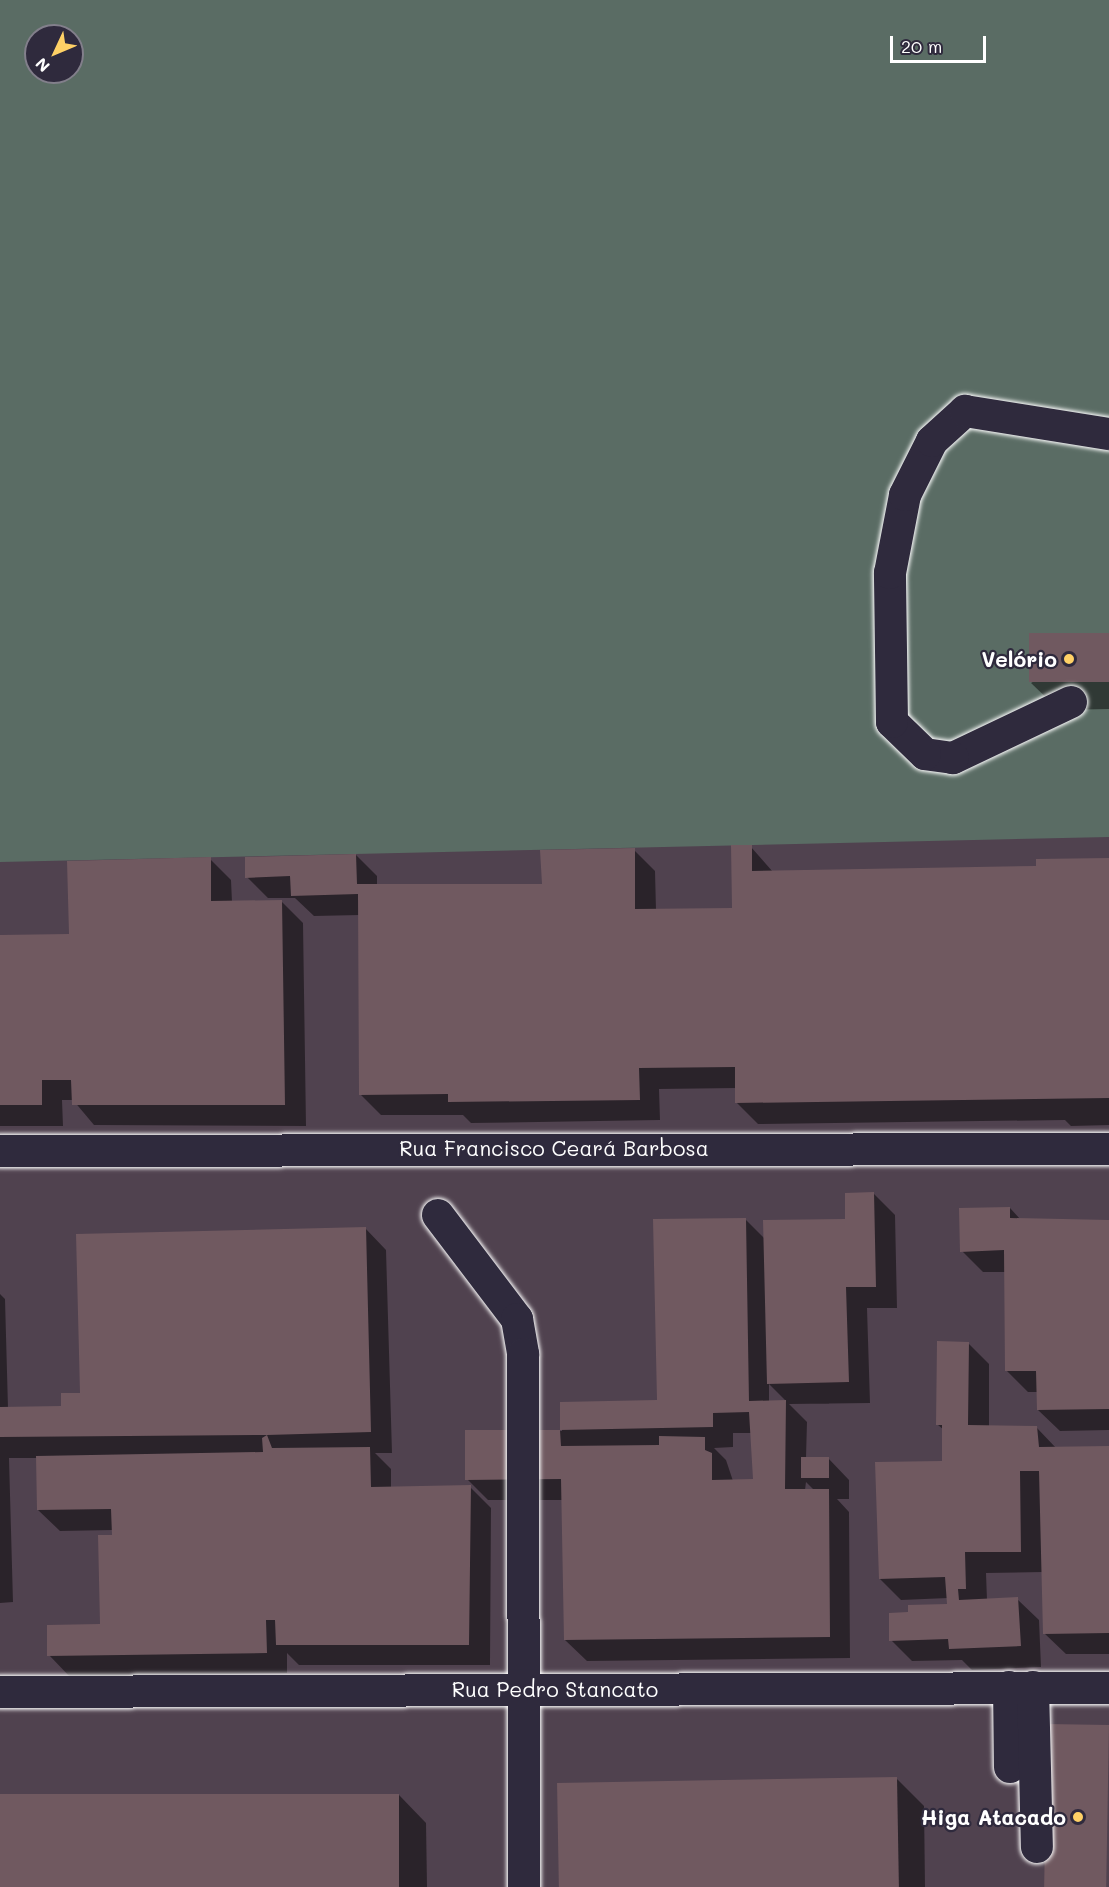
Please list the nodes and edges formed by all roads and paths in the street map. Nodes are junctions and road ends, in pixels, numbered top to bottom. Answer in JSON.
{"nodes":[{"id":1,"x":1109,"y":434,"type":"edge"},
{"id":2,"x":1071,"y":702,"type":"dead end"},
{"id":3,"x":1109,"y":1149,"type":"edge"},
{"id":4,"x":0,"y":1151,"type":"edge"},
{"id":5,"x":438,"y":1215,"type":"dead end"},
{"id":6,"x":1021,"y":1687,"type":"junction"},
{"id":7,"x":1109,"y":1688,"type":"edge"},
{"id":8,"x":523,"y":1689,"type":"junction"},
{"id":9,"x":0,"y":1692,"type":"edge"},
{"id":10,"x":1010,"y":1767,"type":"dead end"},
{"id":11,"x":1037,"y":1847,"type":"dead end"},
{"id":12,"x":524,"y":1887,"type":"edge"}],
"edges":[{"from":1,"to":2,"type":"street"},
{"from":3,"to":4,"type":"street","name":"Rua Francisco Ceará Barbosa"},
{"from":5,"to":8,"type":"street"},
{"from":6,"to":7,"type":"street","name":"Rua Pedro Stancato"},
{"from":6,"to":8,"type":"street","name":"Rua Pedro Stancato"},
{"from":6,"to":10,"type":"street"},
{"from":6,"to":11,"type":"street"},
{"from":8,"to":9,"type":"street","name":"Rua Pedro Stancato"},
{"from":8,"to":12,"type":"street"}]}
